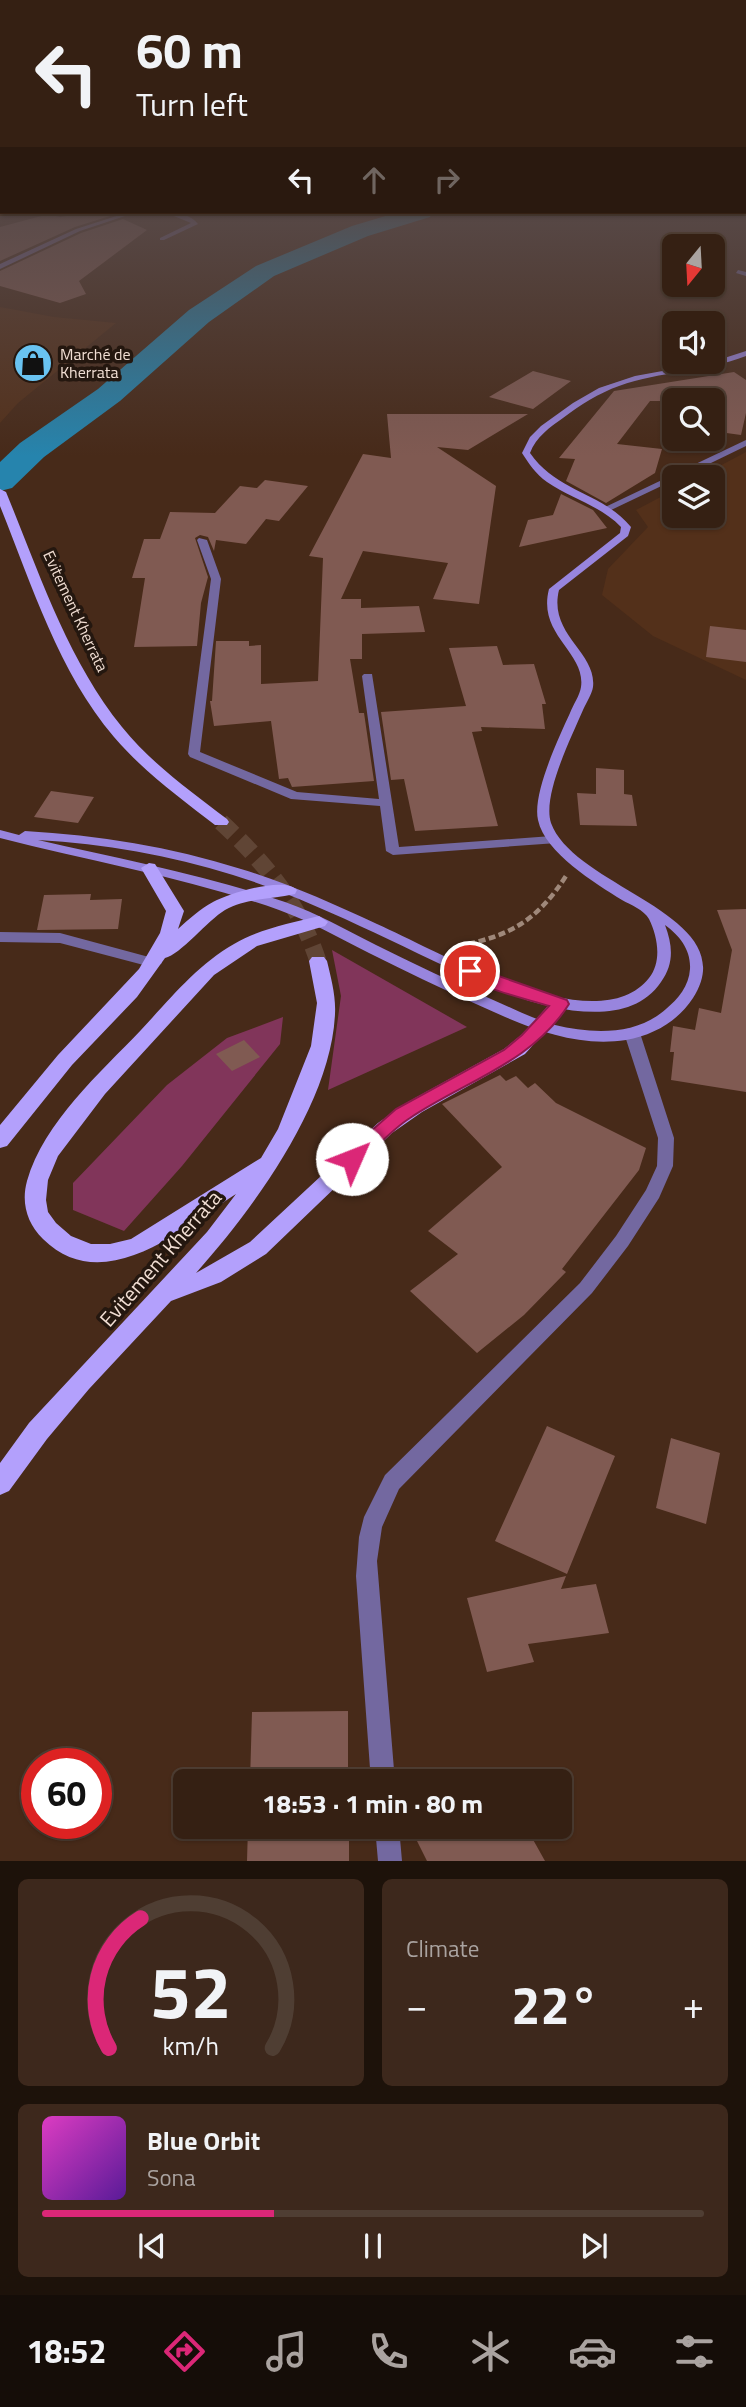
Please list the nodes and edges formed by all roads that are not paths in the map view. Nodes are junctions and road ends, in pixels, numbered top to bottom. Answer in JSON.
{"nodes":[{"id":1,"x":746,"y":353,"type":"edge"},
{"id":2,"x":746,"y":443,"type":"edge"},
{"id":3,"x":0,"y":492,"type":"edge"},
{"id":4,"x":606,"y":509,"type":"junction"},
{"id":5,"x":202,"y":540,"type":"dead end"},
{"id":6,"x":368,"y":676,"type":"dead end"},
{"id":7,"x":387,"y":803,"type":"junction"},
{"id":8,"x":221,"y":822,"type":"tunnel mouth"},
{"id":9,"x":0,"y":834,"type":"edge"},
{"id":10,"x":552,"y":840,"type":"junction"},
{"id":11,"x":149,"y":868,"type":"junction"},
{"id":12,"x":289,"y":890,"type":"junction"},
{"id":13,"x":245,"y":895,"type":"junction"},
{"id":14,"x":653,"y":913,"type":"junction"},
{"id":15,"x":319,"y":922,"type":"junction"},
{"id":16,"x":0,"y":937,"type":"edge"},
{"id":17,"x":318,"y":961,"type":"tunnel mouth"},
{"id":18,"x":155,"y":963,"type":"junction"},
{"id":19,"x":561,"y":1004,"type":"junction"},
{"id":20,"x":541,"y":1026,"type":"junction"},
{"id":21,"x":632,"y":1033,"type":"junction"},
{"id":22,"x":0,"y":1140,"type":"edge"},
{"id":23,"x":267,"y":1164,"type":"junction"},
{"id":24,"x":164,"y":1294,"type":"junction"},
{"id":25,"x":0,"y":1483,"type":"edge"},
{"id":26,"x":382,"y":1769,"type":"edge"},
{"id":27,"x":388,"y":1839,"type":"edge"},
{"id":28,"x":390,"y":1861,"type":"edge"}],
"edges":[{"from":1,"to":4,"type":"main road"},
{"from":2,"to":4,"type":"street"},
{"from":3,"to":8,"type":"main road","name":"Evitement Kherrata"},
{"from":4,"to":10,"type":"main road"},
{"from":5,"to":7,"type":"street"},
{"from":6,"to":7,"type":"street"},
{"from":7,"to":10,"type":"street"},
{"from":9,"to":11,"type":"main road"},
{"from":9,"to":12,"type":"main road"},
{"from":10,"to":14,"type":"main road"},
{"from":11,"to":13,"type":"main road"},
{"from":11,"to":18,"type":"main road"},
{"from":12,"to":13,"type":"main road"},
{"from":12,"to":19,"type":"main road"},
{"from":13,"to":15,"type":"main road"},
{"from":13,"to":18,"type":"main road"},
{"from":14,"to":19,"type":"main road"},
{"from":14,"to":21,"type":"main road"},
{"from":15,"to":20,"type":"main road"},
{"from":15,"to":23,"type":"main road"},
{"from":16,"to":18,"type":"street"},
{"from":17,"to":23,"type":"main road","name":"Evitement Kherrata"},
{"from":18,"to":22,"type":"main road"},
{"from":19,"to":20,"type":"main road"},
{"from":20,"to":21,"type":"main road"},
{"from":20,"to":24,"type":"main road"},
{"from":21,"to":26,"type":"street"},
{"from":23,"to":24,"type":"main road","name":"Evitement Kherrata"},
{"from":24,"to":25,"type":"main road","name":"Evitement Kherrata"},
{"from":27,"to":28,"type":"street"}]}
